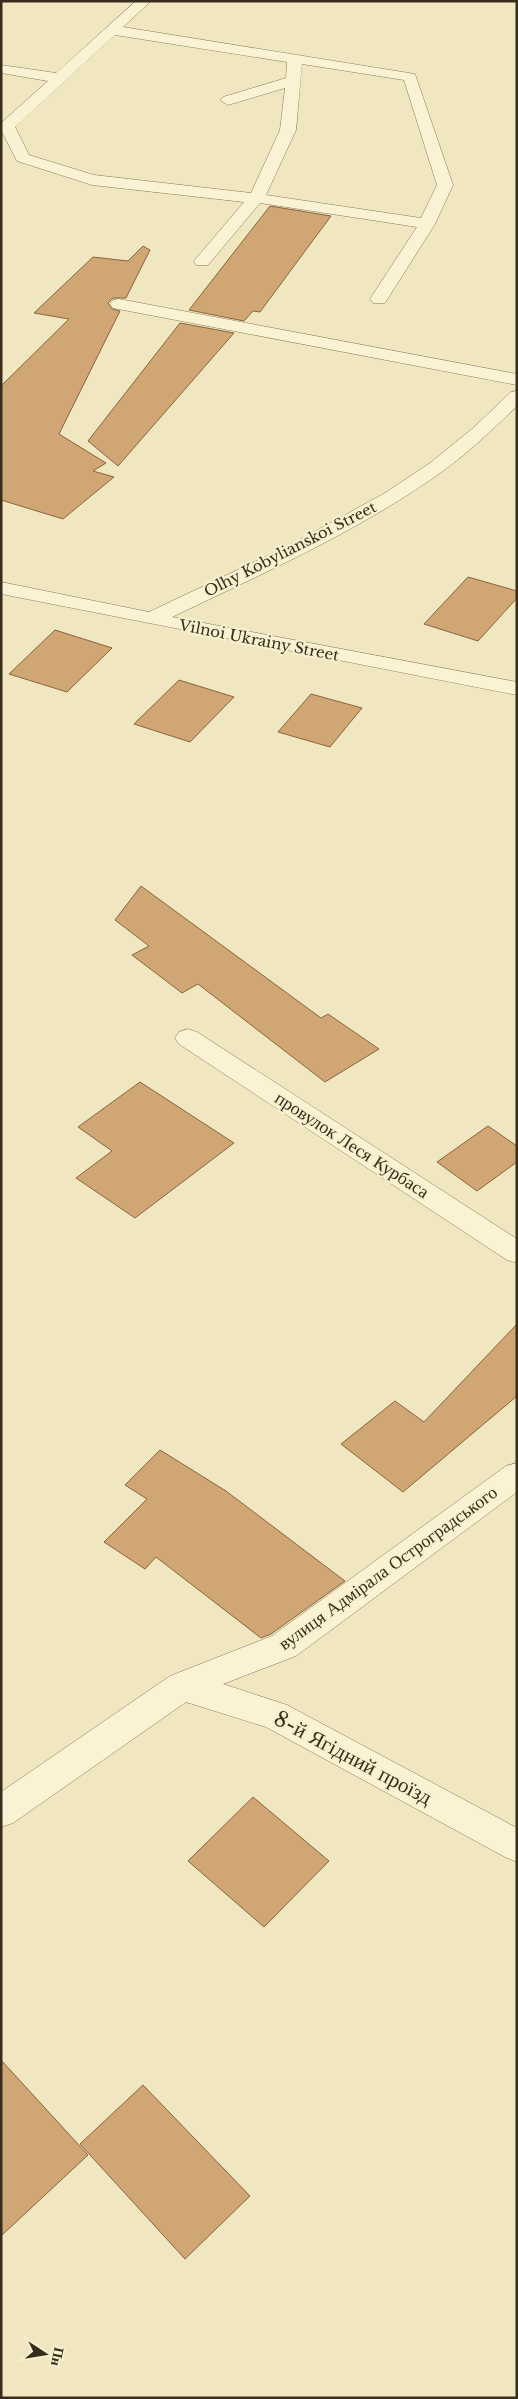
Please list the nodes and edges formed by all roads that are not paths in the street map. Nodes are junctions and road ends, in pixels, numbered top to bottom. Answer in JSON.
{"nodes":[{"id":1,"x":144,"y":1,"type":"edge"},
{"id":2,"x":113,"y":30,"type":"junction"},
{"id":3,"x":295,"y":59,"type":"junction"},
{"id":4,"x":1,"y":69,"type":"edge"},
{"id":5,"x":60,"y":78,"type":"junction"},
{"id":6,"x":294,"y":80,"type":"junction"},
{"id":7,"x":228,"y":100,"type":"dead end"},
{"id":8,"x":4,"y":126,"type":"edge"},
{"id":9,"x":256,"y":198,"type":"junction"},
{"id":10,"x":427,"y":224,"type":"junction"},
{"id":11,"x":202,"y":261,"type":"dead end"},
{"id":12,"x":379,"y":299,"type":"dead end"},
{"id":13,"x":119,"y":304,"type":"dead end"},
{"id":14,"x":517,"y":380,"type":"edge"},
{"id":15,"x":517,"y":396,"type":"edge"},
{"id":16,"x":1,"y":588,"type":"edge"},
{"id":17,"x":151,"y":619,"type":"junction"},
{"id":18,"x":517,"y":689,"type":"edge"},
{"id":19,"x":188,"y":1038,"type":"dead end"},
{"id":20,"x":517,"y":1253,"type":"edge"},
{"id":21,"x":517,"y":1475,"type":"edge"},
{"id":22,"x":182,"y":1686,"type":"junction"},
{"id":23,"x":1,"y":1812,"type":"edge"},
{"id":24,"x":517,"y":1846,"type":"edge"}],
"edges":[{"from":1,"to":2,"type":"street"},
{"from":2,"to":3,"type":"street"},
{"from":2,"to":5,"type":"street"},
{"from":3,"to":6,"type":"street"},
{"from":3,"to":10,"type":"street"},
{"from":4,"to":5,"type":"street"},
{"from":5,"to":8,"type":"street"},
{"from":6,"to":7,"type":"street"},
{"from":6,"to":9,"type":"street"},
{"from":8,"to":9,"type":"street"},
{"from":9,"to":10,"type":"street"},
{"from":9,"to":11,"type":"street"},
{"from":10,"to":12,"type":"street"},
{"from":13,"to":14,"type":"street"},
{"from":15,"to":17,"type":"street","name":"Olhy Kobylianskoi Street"},
{"from":16,"to":17,"type":"street","name":"Vilnoi Ukrainy Street"},
{"from":17,"to":18,"type":"street","name":"Vilnoi Ukrainy Street"},
{"from":19,"to":20,"type":"street","name":"провулок Леся Курбаса"},
{"from":21,"to":22,"type":"street","name":"вулиця Адмірала Остроградського"},
{"from":22,"to":23,"type":"street","name":"вулиця Адмірала Остроградського"},
{"from":22,"to":24,"type":"street","name":"8-й Ягідний проїзд"}]}
